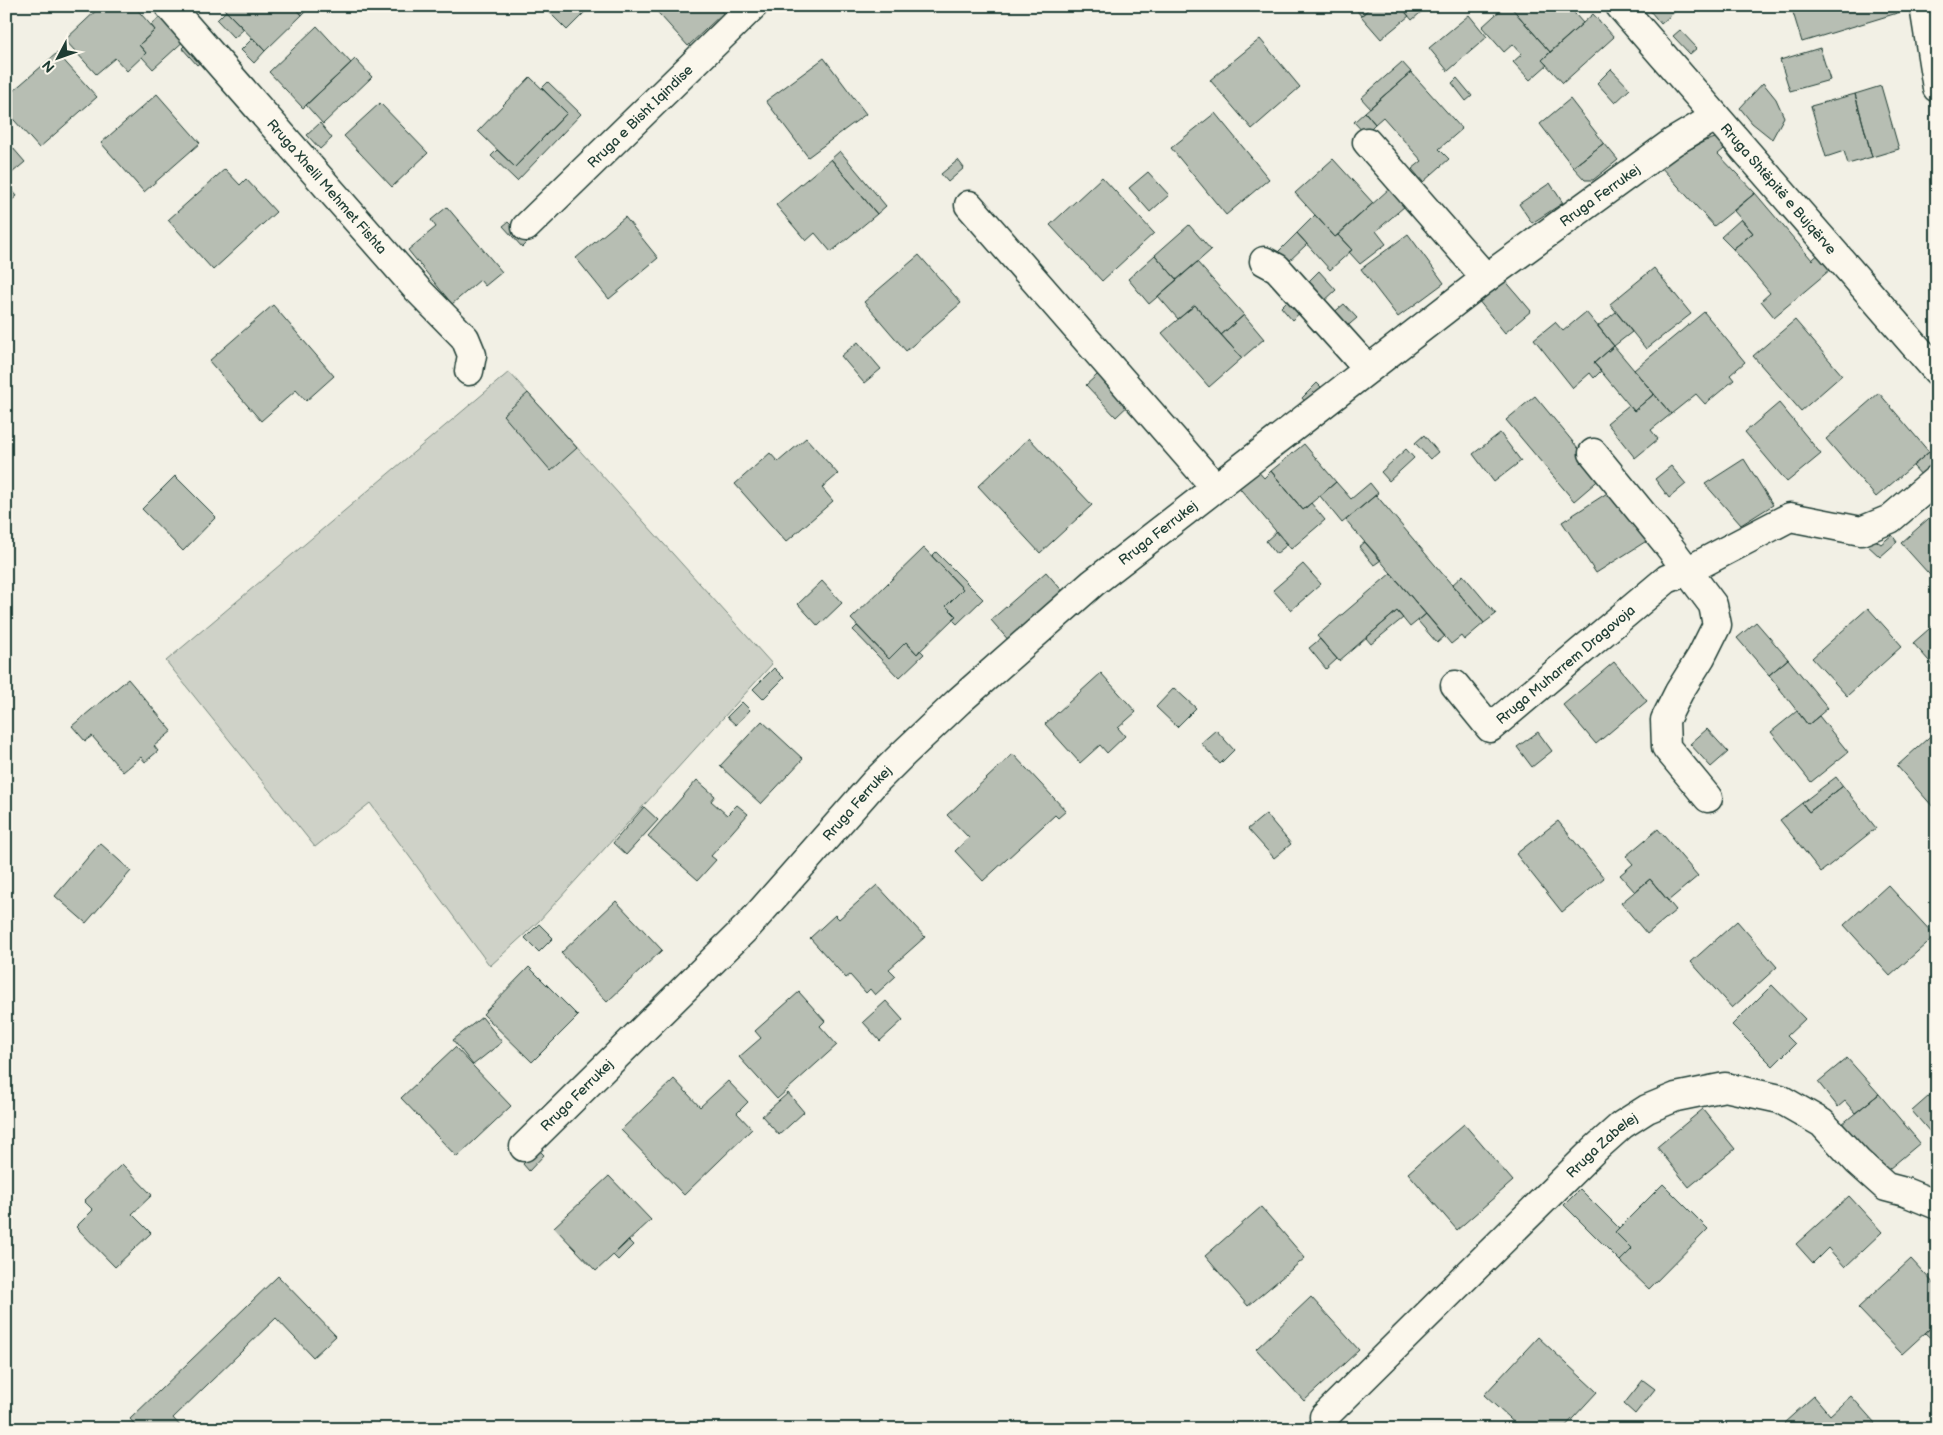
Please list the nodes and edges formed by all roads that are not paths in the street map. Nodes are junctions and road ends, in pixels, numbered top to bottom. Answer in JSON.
{"nodes":[{"id":1,"x":169,"y":6,"type":"edge"},
{"id":2,"x":753,"y":6,"type":"edge"},
{"id":3,"x":1620,"y":6,"type":"edge"},
{"id":4,"x":1924,"y":6,"type":"edge"},
{"id":5,"x":1937,"y":88,"type":"edge"},
{"id":6,"x":1715,"y":117,"type":"junction"},
{"id":7,"x":1367,"y":142,"type":"dead end"},
{"id":8,"x":969,"y":205,"type":"dead end"},
{"id":9,"x":526,"y":227,"type":"dead end"},
{"id":10,"x":1264,"y":261,"type":"dead end"},
{"id":11,"x":1486,"y":278,"type":"junction"},
{"id":12,"x":1368,"y":369,"type":"junction"},
{"id":13,"x":469,"y":371,"type":"dead end"},
{"id":14,"x":1937,"y":371,"type":"edge"},
{"id":15,"x":1593,"y":453,"type":"dead end"},
{"id":16,"x":1937,"y":479,"type":"edge"},
{"id":17,"x":1215,"y":487,"type":"junction"},
{"id":18,"x":1687,"y":571,"type":"junction"},
{"id":19,"x":1455,"y":685,"type":"dead end"},
{"id":20,"x":1708,"y":798,"type":"dead end"},
{"id":21,"x":524,"y":1147,"type":"dead end"},
{"id":22,"x":1937,"y":1205,"type":"edge"},
{"id":23,"x":1324,"y":1417,"type":"dead end"}],
"edges":[{"from":1,"to":13,"type":"street","name":"Rruga Xhelil Mehmet Fishta"},
{"from":2,"to":9,"type":"street","name":"Rruga e Bisht Iqindise"},
{"from":3,"to":6,"type":"street","name":"Rruga Shtëpitë e Bujqërve"},
{"from":4,"to":5,"type":"street"},
{"from":6,"to":11,"type":"street","name":"Rruga Ferrukej"},
{"from":6,"to":14,"type":"street","name":"Rruga Shtëpitë e Bujqërve"},
{"from":7,"to":11,"type":"street"},
{"from":8,"to":17,"type":"street"},
{"from":10,"to":12,"type":"street"},
{"from":11,"to":12,"type":"street","name":"Rruga Ferrukej"},
{"from":12,"to":17,"type":"street","name":"Rruga Ferrukej"},
{"from":15,"to":18,"type":"street"},
{"from":16,"to":18,"type":"street","name":"Rruga Muharrem Dragovoja"},
{"from":17,"to":21,"type":"street","name":"Rruga Ferrukej"},
{"from":18,"to":19,"type":"street","name":"Rruga Muharrem Dragovoja"},
{"from":18,"to":20,"type":"street"},
{"from":22,"to":23,"type":"street","name":"Rruga Zabelej"}]}
